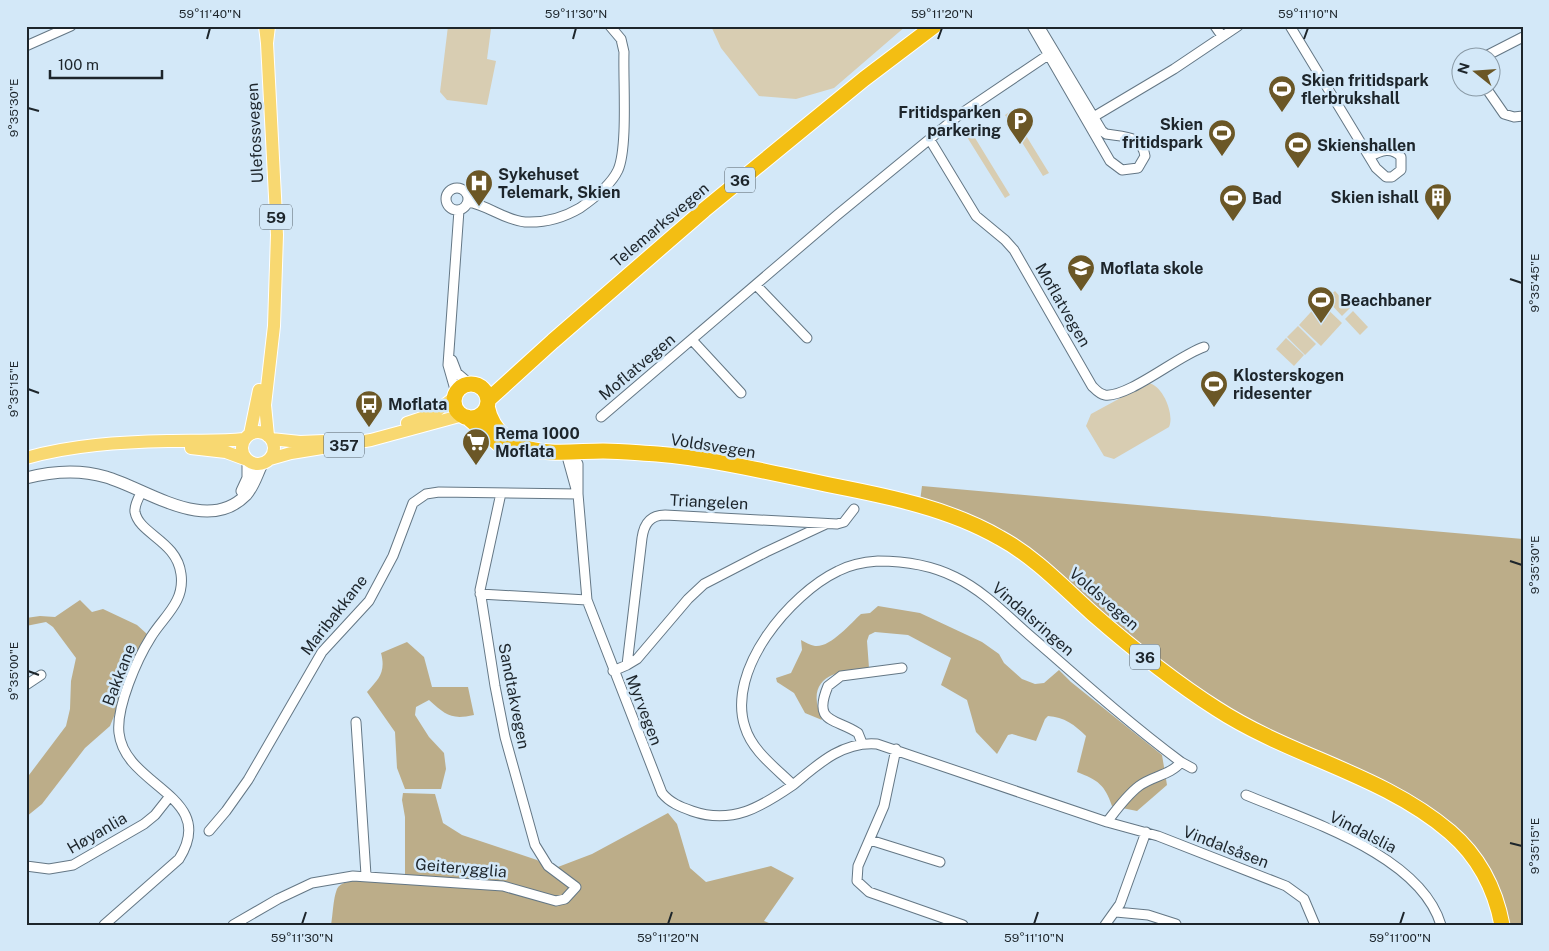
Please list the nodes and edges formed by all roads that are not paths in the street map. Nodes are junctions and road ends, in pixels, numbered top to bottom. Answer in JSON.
{"nodes":[{"id":1,"x":71,"y":26,"type":"edge"},
{"id":2,"x":265,"y":26,"type":"edge"},
{"id":3,"x":269,"y":26,"type":"edge"},
{"id":4,"x":610,"y":26,"type":"edge"},
{"id":5,"x":934,"y":26,"type":"edge"},
{"id":6,"x":1032,"y":26,"type":"edge"},
{"id":7,"x":1040,"y":26,"type":"edge"},
{"id":8,"x":1215,"y":26,"type":"edge"},
{"id":9,"x":1238,"y":26,"type":"edge"},
{"id":10,"x":1290,"y":26,"type":"edge"},
{"id":11,"x":1222,"y":36,"type":"junction"},
{"id":12,"x":1523,"y":38,"type":"edge"},
{"id":13,"x":267,"y":43,"type":"junction"},
{"id":14,"x":26,"y":46,"type":"edge"},
{"id":15,"x":1502,"y":48,"type":"edge"},
{"id":16,"x":1051,"y":53,"type":"junction"},
{"id":17,"x":1493,"y":98,"type":"edge"},
{"id":18,"x":1523,"y":116,"type":"edge"},
{"id":19,"x":1090,"y":118,"type":"junction"},
{"id":20,"x":930,"y":140,"type":"junction"},
{"id":21,"x":1370,"y":157,"type":"dead end"},
{"id":22,"x":468,"y":202,"type":"junction"},
{"id":23,"x":459,"y":210,"type":"junction"},
{"id":24,"x":756,"y":285,"type":"junction"},
{"id":25,"x":273,"y":311,"type":"junction"},
{"id":26,"x":807,"y":338,"type":"dead end"},
{"id":27,"x":692,"y":340,"type":"junction"},
{"id":28,"x":552,"y":341,"type":"junction"},
{"id":29,"x":1204,"y":347,"type":"dead end"},
{"id":30,"x":449,"y":350,"type":"junction"},
{"id":31,"x":472,"y":384,"type":"junction"},
{"id":32,"x":741,"y":392,"type":"dead end"},
{"id":33,"x":455,"y":395,"type":"junction"},
{"id":34,"x":488,"y":403,"type":"junction"},
{"id":35,"x":465,"y":416,"type":"junction"},
{"id":36,"x":601,"y":417,"type":"dead end"},
{"id":37,"x":247,"y":436,"type":"junction"},
{"id":38,"x":270,"y":438,"type":"junction"},
{"id":39,"x":144,"y":443,"type":"junction"},
{"id":40,"x":572,"y":457,"type":"junction"},
{"id":41,"x":26,"y":458,"type":"edge"},
{"id":42,"x":246,"y":460,"type":"junction"},
{"id":43,"x":266,"y":462,"type":"junction"},
{"id":44,"x":26,"y":478,"type":"edge"},
{"id":45,"x":142,"y":491,"type":"junction"},
{"id":46,"x":501,"y":493,"type":"junction"},
{"id":47,"x":578,"y":494,"type":"junction"},
{"id":48,"x":232,"y":504,"type":"junction"},
{"id":49,"x":854,"y":508,"type":"dead end"},
{"id":50,"x":826,"y":524,"type":"junction"},
{"id":51,"x":480,"y":594,"type":"junction"},
{"id":52,"x":587,"y":600,"type":"junction"},
{"id":53,"x":627,"y":665,"type":"junction"},
{"id":54,"x":902,"y":668,"type":"dead end"},
{"id":55,"x":613,"y":671,"type":"junction"},
{"id":56,"x":41,"y":675,"type":"dead end"},
{"id":57,"x":26,"y":685,"type":"edge"},
{"id":58,"x":356,"y":722,"type":"dead end"},
{"id":59,"x":862,"y":744,"type":"junction"},
{"id":60,"x":896,"y":749,"type":"junction"},
{"id":61,"x":1181,"y":762,"type":"junction"},
{"id":62,"x":1192,"y":768,"type":"dead end"},
{"id":63,"x":793,"y":785,"type":"junction"},
{"id":64,"x":1246,"y":795,"type":"dead end"},
{"id":65,"x":170,"y":796,"type":"junction"},
{"id":66,"x":1107,"y":822,"type":"junction"},
{"id":67,"x":208,"y":831,"type":"dead end"},
{"id":68,"x":1146,"y":832,"type":"junction"},
{"id":69,"x":870,"y":840,"type":"junction"},
{"id":70,"x":940,"y":862,"type":"dead end"},
{"id":71,"x":26,"y":866,"type":"edge"},
{"id":72,"x":366,"y":875,"type":"junction"},
{"id":73,"x":576,"y":887,"type":"joint"},
{"id":74,"x":1116,"y":912,"type":"junction"},
{"id":75,"x":108,"y":923,"type":"edge"},
{"id":76,"x":1176,"y":924,"type":"edge"},
{"id":77,"x":233,"y":925,"type":"edge"},
{"id":78,"x":963,"y":925,"type":"edge"},
{"id":79,"x":1105,"y":925,"type":"edge"},
{"id":80,"x":1315,"y":925,"type":"edge"},
{"id":81,"x":1441,"y":925,"type":"edge"},
{"id":82,"x":1502,"y":925,"type":"edge"}],
"edges":[{"from":1,"to":14,"type":"street"},
{"from":2,"to":13,"type":"main road","name":"Ulefossvegen","number":"59"},
{"from":3,"to":13,"type":"main road","name":"Ulefossvegen","number":"59"},
{"from":4,"to":22,"type":"street"},
{"from":5,"to":28,"type":"highway","name":"Telemarksvegen","number":"36"},
{"from":6,"to":16,"type":"street"},
{"from":7,"to":16,"type":"street"},
{"from":8,"to":11,"type":"street"},
{"from":9,"to":11,"type":"street"},
{"from":10,"to":21,"type":"street"},
{"from":11,"to":19,"type":"street"},
{"from":12,"to":15,"type":"street"},
{"from":13,"to":25,"type":"main road","name":"Ulefossvegen","number":"59"},
{"from":16,"to":19,"type":"street"},
{"from":16,"to":20,"type":"street","name":"Moflatvegen"},
{"from":17,"to":18,"type":"street"},
{"from":19,"to":19,"type":"street"},
{"from":20,"to":24,"type":"street","name":"Moflatvegen"},
{"from":20,"to":29,"type":"street","name":"Moflatvegen"},
{"from":22,"to":23,"type":"street"},
{"from":22,"to":23,"type":"street"},
{"from":23,"to":30,"type":"street"},
{"from":24,"to":26,"type":"street"},
{"from":24,"to":27,"type":"street","name":"Moflatvegen"},
{"from":25,"to":37,"type":"main road","name":"Ulefossvegen","number":"59"},
{"from":25,"to":38,"type":"main road","name":"Ulefossvegen","number":"59"},
{"from":27,"to":32,"type":"street","name":"Moflatvegen"},
{"from":27,"to":36,"type":"street","name":"Moflatvegen"},
{"from":28,"to":31,"type":"highway","name":"Telemarksvegen","number":"36"},
{"from":28,"to":34,"type":"highway","name":"Telemarksvegen","number":"36"},
{"from":30,"to":31,"type":"street"},
{"from":30,"to":33,"type":"street"},
{"from":31,"to":33,"type":"highway","number":"36"},
{"from":31,"to":34,"type":"highway","number":"36"},
{"from":33,"to":35,"type":"highway","number":"36"},
{"from":33,"to":38,"type":"main road","number":"357"},
{"from":34,"to":35,"type":"highway","number":"36"},
{"from":34,"to":40,"type":"highway","name":"Voldsvegen","number":"36"},
{"from":35,"to":40,"type":"highway","name":"Voldsvegen","number":"36"},
{"from":35,"to":43,"type":"main road","number":"357"},
{"from":37,"to":38,"type":"main road","number":"357"},
{"from":37,"to":39,"type":"main road","number":"357"},
{"from":37,"to":42,"type":"main road"},
{"from":38,"to":43,"type":"main road"},
{"from":39,"to":41,"type":"main road","number":"357"},
{"from":39,"to":42,"type":"main road","number":"357"},
{"from":40,"to":47,"type":"street","name":"Myrvegen"},
{"from":40,"to":82,"type":"highway","name":"Voldsvegen","number":"36"},
{"from":42,"to":43,"type":"main road","number":"357"},
{"from":42,"to":48,"type":"street"},
{"from":43,"to":48,"type":"street"},
{"from":44,"to":45,"type":"street"},
{"from":45,"to":48,"type":"street"},
{"from":45,"to":65,"type":"street","name":"Bakkane"},
{"from":46,"to":47,"type":"street","name":"Maribakkane"},
{"from":46,"to":51,"type":"street","name":"Sandtakvegen"},
{"from":46,"to":67,"type":"street","name":"Maribakkane"},
{"from":47,"to":52,"type":"street","name":"Myrvegen"},
{"from":49,"to":50,"type":"street","name":"Triangelen"},
{"from":50,"to":53,"type":"street","name":"Triangelen"},
{"from":50,"to":53,"type":"street","name":"Triangelen"},
{"from":51,"to":52,"type":"street"},
{"from":51,"to":73,"type":"street","name":"Sandtakvegen"},
{"from":52,"to":55,"type":"street","name":"Myrvegen"},
{"from":53,"to":55,"type":"street","name":"Triangelen"},
{"from":54,"to":59,"type":"street"},
{"from":55,"to":63,"type":"street","name":"Myrvegen"},
{"from":56,"to":57,"type":"street"},
{"from":58,"to":72,"type":"street"},
{"from":59,"to":60,"type":"street"},
{"from":59,"to":63,"type":"street"},
{"from":60,"to":66,"type":"street"},
{"from":60,"to":69,"type":"street"},
{"from":61,"to":62,"type":"street","name":"Vindalsringen"},
{"from":61,"to":63,"type":"street","name":"Vindalsringen"},
{"from":61,"to":66,"type":"street"},
{"from":64,"to":81,"type":"street","name":"Vindalslia"},
{"from":65,"to":71,"type":"street","name":"Høyanlia"},
{"from":65,"to":75,"type":"street","name":"Bakkane"},
{"from":66,"to":68,"type":"street","name":"Vindalsåsen"},
{"from":68,"to":74,"type":"street"},
{"from":68,"to":80,"type":"street","name":"Vindalsåsen"},
{"from":69,"to":70,"type":"street"},
{"from":69,"to":78,"type":"street"},
{"from":72,"to":73,"type":"street","name":"Geiterygglia"},
{"from":72,"to":77,"type":"street","name":"Geiterygglia"},
{"from":74,"to":76,"type":"street"},
{"from":74,"to":79,"type":"street"}]}
